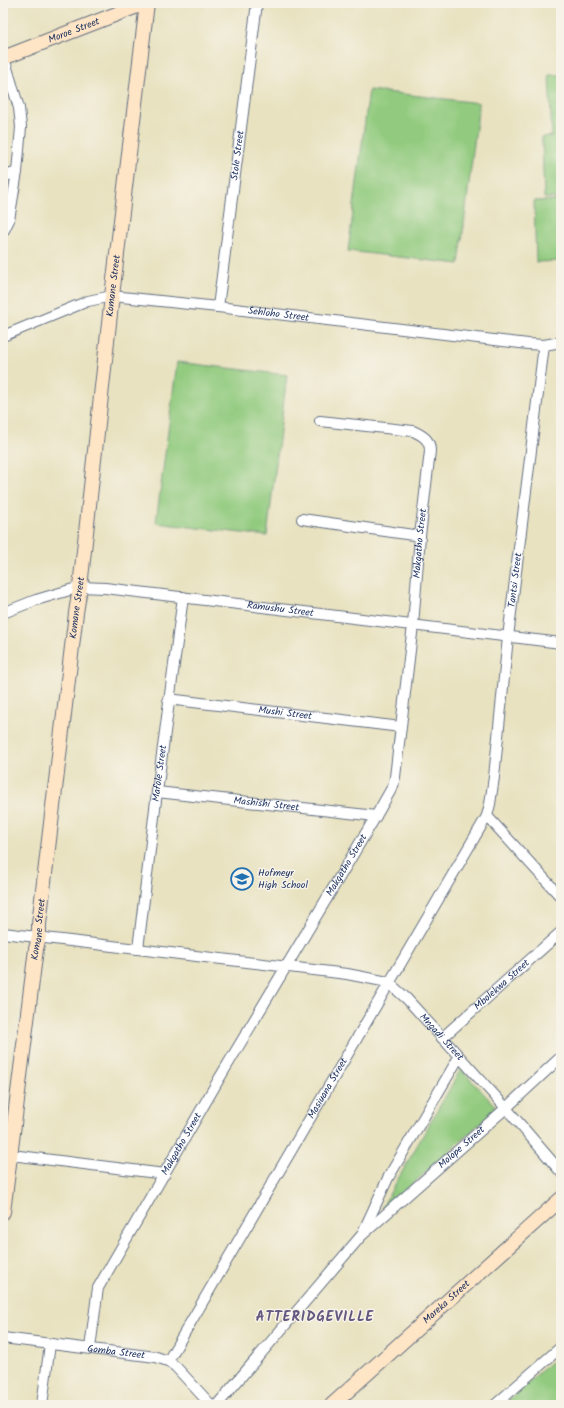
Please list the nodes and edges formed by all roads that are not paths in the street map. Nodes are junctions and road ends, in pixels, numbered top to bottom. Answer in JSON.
{"nodes":[{"id":1,"x":146,"y":3,"type":"edge"},
{"id":2,"x":257,"y":3,"type":"edge"},
{"id":3,"x":3,"y":58,"type":"edge"},
{"id":4,"x":17,"y":172,"type":"junction"},
{"id":5,"x":3,"y":177,"type":"edge"},
{"id":6,"x":3,"y":232,"type":"edge"},
{"id":7,"x":112,"y":296,"type":"junction"},
{"id":8,"x":218,"y":307,"type":"junction"},
{"id":9,"x":3,"y":336,"type":"edge"},
{"id":10,"x":561,"y":342,"type":"edge"},
{"id":11,"x":544,"y":345,"type":"junction"},
{"id":12,"x":320,"y":421,"type":"dead end"},
{"id":13,"x":302,"y":519,"type":"dead end"},
{"id":14,"x":420,"y":536,"type":"junction"},
{"id":15,"x":80,"y":587,"type":"junction"},
{"id":16,"x":183,"y":597,"type":"junction"},
{"id":17,"x":3,"y":613,"type":"edge"},
{"id":18,"x":413,"y":625,"type":"junction"},
{"id":19,"x":508,"y":637,"type":"junction"},
{"id":20,"x":561,"y":643,"type":"edge"},
{"id":21,"x":168,"y":699,"type":"junction"},
{"id":22,"x":402,"y":727,"type":"junction"},
{"id":23,"x":157,"y":792,"type":"junction"},
{"id":24,"x":376,"y":816,"type":"junction"},
{"id":25,"x":487,"y":816,"type":"junction"},
{"id":26,"x":561,"y":897,"type":"edge"},
{"id":27,"x":561,"y":932,"type":"edge"},
{"id":28,"x":3,"y":933,"type":"edge"},
{"id":29,"x":39,"y":937,"type":"junction"},
{"id":30,"x":138,"y":949,"type":"junction"},
{"id":31,"x":287,"y":966,"type":"junction"},
{"id":32,"x":388,"y":982,"type":"junction"},
{"id":33,"x":442,"y":1038,"type":"junction"},
{"id":34,"x":460,"y":1057,"type":"junction"},
{"id":35,"x":561,"y":1057,"type":"edge"},
{"id":36,"x":506,"y":1108,"type":"junction"},
{"id":37,"x":7,"y":1154,"type":"edge"},
{"id":38,"x":561,"y":1172,"type":"edge"},
{"id":39,"x":165,"y":1174,"type":"junction"},
{"id":40,"x":561,"y":1199,"type":"edge"},
{"id":41,"x":3,"y":1212,"type":"edge"},
{"id":42,"x":361,"y":1236,"type":"junction"},
{"id":43,"x":3,"y":1338,"type":"edge"},
{"id":44,"x":50,"y":1344,"type":"junction"},
{"id":45,"x":561,"y":1347,"type":"edge"},
{"id":46,"x":90,"y":1348,"type":"junction"},
{"id":47,"x":168,"y":1361,"type":"junction"},
{"id":48,"x":42,"y":1405,"type":"edge"},
{"id":49,"x":211,"y":1405,"type":"edge"},
{"id":50,"x":217,"y":1405,"type":"edge"},
{"id":51,"x":332,"y":1405,"type":"edge"},
{"id":52,"x":495,"y":1405,"type":"edge"}],
"edges":[{"from":1,"to":3,"type":"street","name":"Moroe Street"},
{"from":1,"to":7,"type":"street","name":"Komane Street"},
{"from":2,"to":8,"type":"street","name":"Stole Street"},
{"from":3,"to":4,"type":"street"},
{"from":4,"to":5,"type":"street"},
{"from":4,"to":6,"type":"street"},
{"from":7,"to":8,"type":"street","name":"Sehloho Street"},
{"from":7,"to":9,"type":"street","name":"Sehloho Street"},
{"from":7,"to":15,"type":"street","name":"Komane Street"},
{"from":8,"to":11,"type":"street","name":"Sehloho Street"},
{"from":10,"to":11,"type":"street","name":"Sehloho Street"},
{"from":11,"to":19,"type":"street","name":"Tantsi Street"},
{"from":12,"to":14,"type":"street","name":"Makgatho Street"},
{"from":13,"to":14,"type":"street"},
{"from":14,"to":18,"type":"street","name":"Makgatho Street"},
{"from":15,"to":16,"type":"street","name":"Ramushu Street"},
{"from":15,"to":17,"type":"street","name":"Ramushu Street"},
{"from":15,"to":29,"type":"street","name":"Komane Street"},
{"from":16,"to":18,"type":"street","name":"Ramushu Street"},
{"from":16,"to":21,"type":"street","name":"Mafole Street"},
{"from":18,"to":19,"type":"street","name":"Ramushu Street"},
{"from":18,"to":22,"type":"street","name":"Makgatho Street"},
{"from":19,"to":20,"type":"street","name":"Ramushu Street"},
{"from":19,"to":25,"type":"street","name":"Tantsi Street"},
{"from":21,"to":22,"type":"street","name":"Mushi Street"},
{"from":21,"to":23,"type":"street","name":"Mafole Street"},
{"from":22,"to":24,"type":"street","name":"Makgatho Street"},
{"from":23,"to":24,"type":"street","name":"Mashishi Street"},
{"from":23,"to":30,"type":"street","name":"Mafole Street"},
{"from":24,"to":31,"type":"street","name":"Makgatho Street"},
{"from":25,"to":26,"type":"street"},
{"from":25,"to":32,"type":"street","name":"Masiuana Street"},
{"from":27,"to":33,"type":"street","name":"Mbolekwa Street"},
{"from":28,"to":29,"type":"street"},
{"from":29,"to":30,"type":"street"},
{"from":29,"to":37,"type":"street","name":"Komane Street"},
{"from":30,"to":31,"type":"street"},
{"from":31,"to":32,"type":"street"},
{"from":31,"to":39,"type":"street","name":"Makgatho Street"},
{"from":32,"to":33,"type":"street","name":"Mngadi Street"},
{"from":32,"to":47,"type":"street","name":"Masiuana Street"},
{"from":33,"to":34,"type":"street","name":"Mngadi Street"},
{"from":34,"to":36,"type":"street","name":"Mngadi Street"},
{"from":34,"to":42,"type":"street","name":"Molope Street"},
{"from":35,"to":36,"type":"street","name":"Molope Street"},
{"from":36,"to":38,"type":"street","name":"Mngadi Street"},
{"from":36,"to":42,"type":"street","name":"Molope Street"},
{"from":37,"to":39,"type":"street"},
{"from":37,"to":41,"type":"street","name":"Komane Street"},
{"from":39,"to":46,"type":"street","name":"Makgatho Street"},
{"from":40,"to":51,"type":"street","name":"Mareka Street"},
{"from":42,"to":50,"type":"street","name":"Molope Street"},
{"from":43,"to":44,"type":"street","name":"Gomba Street"},
{"from":44,"to":46,"type":"street","name":"Gomba Street"},
{"from":44,"to":48,"type":"street"},
{"from":45,"to":52,"type":"street"},
{"from":46,"to":47,"type":"street","name":"Gomba Street"},
{"from":47,"to":49,"type":"street","name":"Gomba Street"}]}
